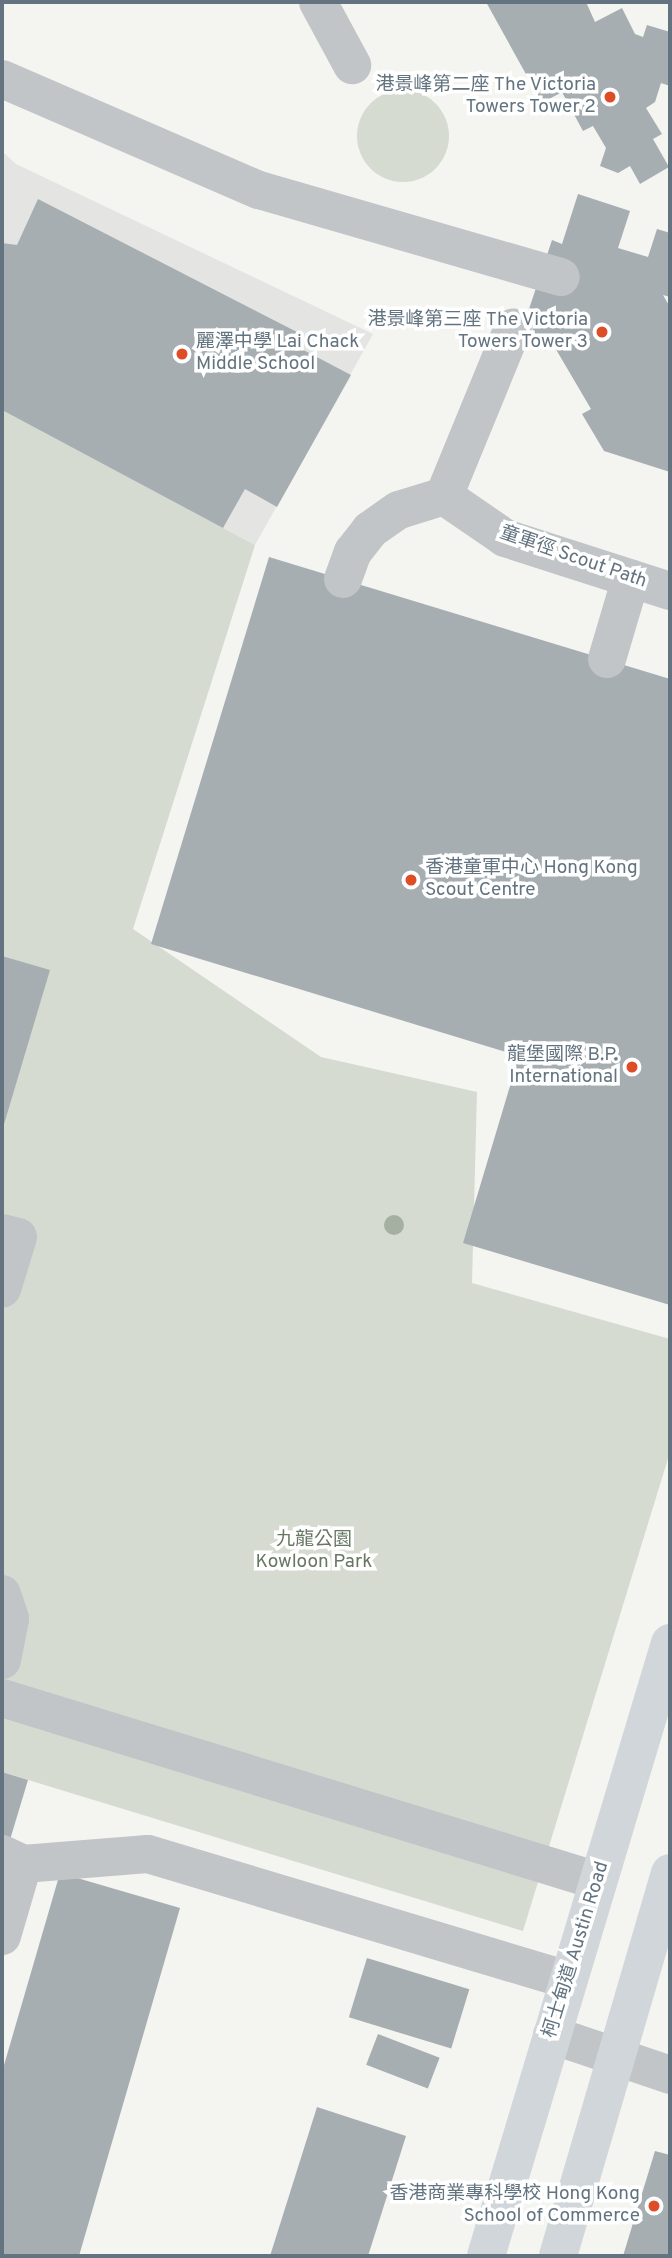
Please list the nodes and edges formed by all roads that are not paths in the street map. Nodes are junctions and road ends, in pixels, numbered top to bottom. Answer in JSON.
{"nodes":[{"id":1,"x":318,"y":2,"type":"edge"},
{"id":2,"x":352,"y":65,"type":"dead end"},
{"id":3,"x":2,"y":79,"type":"edge"},
{"id":4,"x":561,"y":278,"type":"dead end"},
{"id":5,"x":513,"y":328,"type":"dead end"},
{"id":6,"x":444,"y":496,"type":"junction"},
{"id":7,"x":631,"y":578,"type":"junction"},
{"id":8,"x":343,"y":579,"type":"dead end"},
{"id":9,"x":670,"y":592,"type":"edge"},
{"id":10,"x":607,"y":659,"type":"dead end"},
{"id":11,"x":2,"y":1233,"type":"edge"},
{"id":12,"x":2,"y":1289,"type":"edge"},
{"id":13,"x":2,"y":1594,"type":"edge"},
{"id":14,"x":670,"y":1643,"type":"edge"},
{"id":15,"x":2,"y":1660,"type":"edge"},
{"id":16,"x":2,"y":1698,"type":"edge"},
{"id":17,"x":13,"y":1859,"type":"edge"},
{"id":18,"x":670,"y":1873,"type":"edge"},
{"id":19,"x":598,"y":1881,"type":"junction"},
{"id":20,"x":2,"y":1936,"type":"edge"},
{"id":21,"x":569,"y":1980,"type":"junction"},
{"id":22,"x":552,"y":2035,"type":"junction"},
{"id":23,"x":614,"y":2058,"type":"junction"},
{"id":24,"x":670,"y":2075,"type":"edge"},
{"id":25,"x":486,"y":2256,"type":"edge"},
{"id":26,"x":558,"y":2256,"type":"edge"}],
"edges":[{"from":1,"to":2,"type":"street"},
{"from":3,"to":4,"type":"street"},
{"from":5,"to":6,"type":"street"},
{"from":6,"to":7,"type":"street","name":"童軍徑 Scout Path"},
{"from":6,"to":8,"type":"street"},
{"from":7,"to":9,"type":"street","name":"童軍徑 Scout Path"},
{"from":7,"to":10,"type":"street"},
{"from":11,"to":12,"type":"street"},
{"from":13,"to":15,"type":"street"},
{"from":14,"to":19,"type":"main road","name":"柯士甸道 Austin Road"},
{"from":16,"to":19,"type":"street"},
{"from":17,"to":20,"type":"street"},
{"from":17,"to":21,"type":"street"},
{"from":18,"to":23,"type":"main road"},
{"from":19,"to":21,"type":"main road","name":"柯士甸道 Austin Road"},
{"from":21,"to":22,"type":"main road","name":"柯士甸道 Austin Road"},
{"from":22,"to":23,"type":"street"},
{"from":22,"to":25,"type":"main road","name":"柯士甸道 Austin Road"},
{"from":23,"to":24,"type":"street"},
{"from":23,"to":26,"type":"main road"}]}
